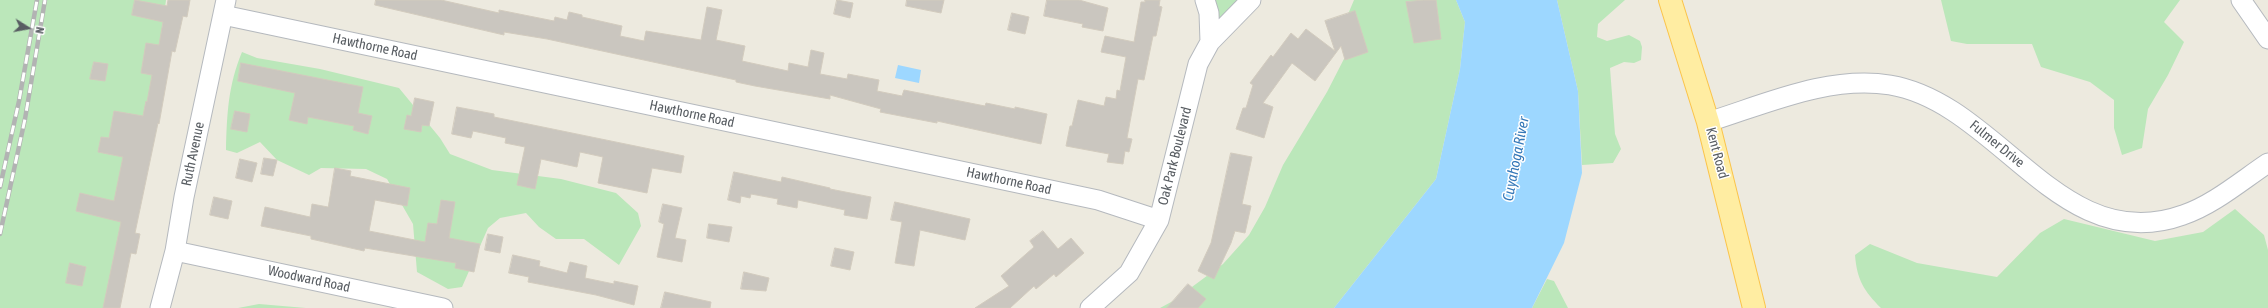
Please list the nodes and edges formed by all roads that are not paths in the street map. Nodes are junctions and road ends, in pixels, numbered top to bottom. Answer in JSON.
{"nodes":[{"id":1,"x":1205,"y":0,"type":"edge"},
{"id":2,"x":1251,"y":0,"type":"edge"},
{"id":3,"x":1670,"y":0,"type":"edge"},
{"id":4,"x":2241,"y":0,"type":"edge"},
{"id":5,"x":225,"y":8,"type":"edge"},
{"id":6,"x":2268,"y":39,"type":"edge"},
{"id":7,"x":1210,"y":42,"type":"junction"},
{"id":8,"x":1708,"y":122,"type":"junction"},
{"id":9,"x":2268,"y":164,"type":"edge"},
{"id":10,"x":1159,"y":220,"type":"junction"},
{"id":11,"x":175,"y":251,"type":"junction"},
{"id":12,"x":160,"y":308,"type":"edge"},
{"id":13,"x":442,"y":308,"type":"edge"},
{"id":14,"x":1090,"y":308,"type":"edge"},
{"id":15,"x":1754,"y":308,"type":"edge"}],
"edges":[{"from":1,"to":7,"type":"street"},
{"from":2,"to":7,"type":"street","name":"Oak Park Boulevard"},
{"from":3,"to":8,"type":"main road","name":"Kent Road"},
{"from":4,"to":6,"type":"street"},
{"from":5,"to":10,"type":"street","name":"Hawthorne Road"},
{"from":5,"to":11,"type":"street","name":"Ruth Avenue"},
{"from":7,"to":10,"type":"street","name":"Oak Park Boulevard"},
{"from":8,"to":9,"type":"street","name":"Fulmer Drive"},
{"from":8,"to":15,"type":"main road","name":"Kent Road"},
{"from":10,"to":14,"type":"street","name":"Oak Park Boulevard"},
{"from":11,"to":12,"type":"street","name":"Ruth Avenue"},
{"from":11,"to":13,"type":"street","name":"Woodward Road"}]}
